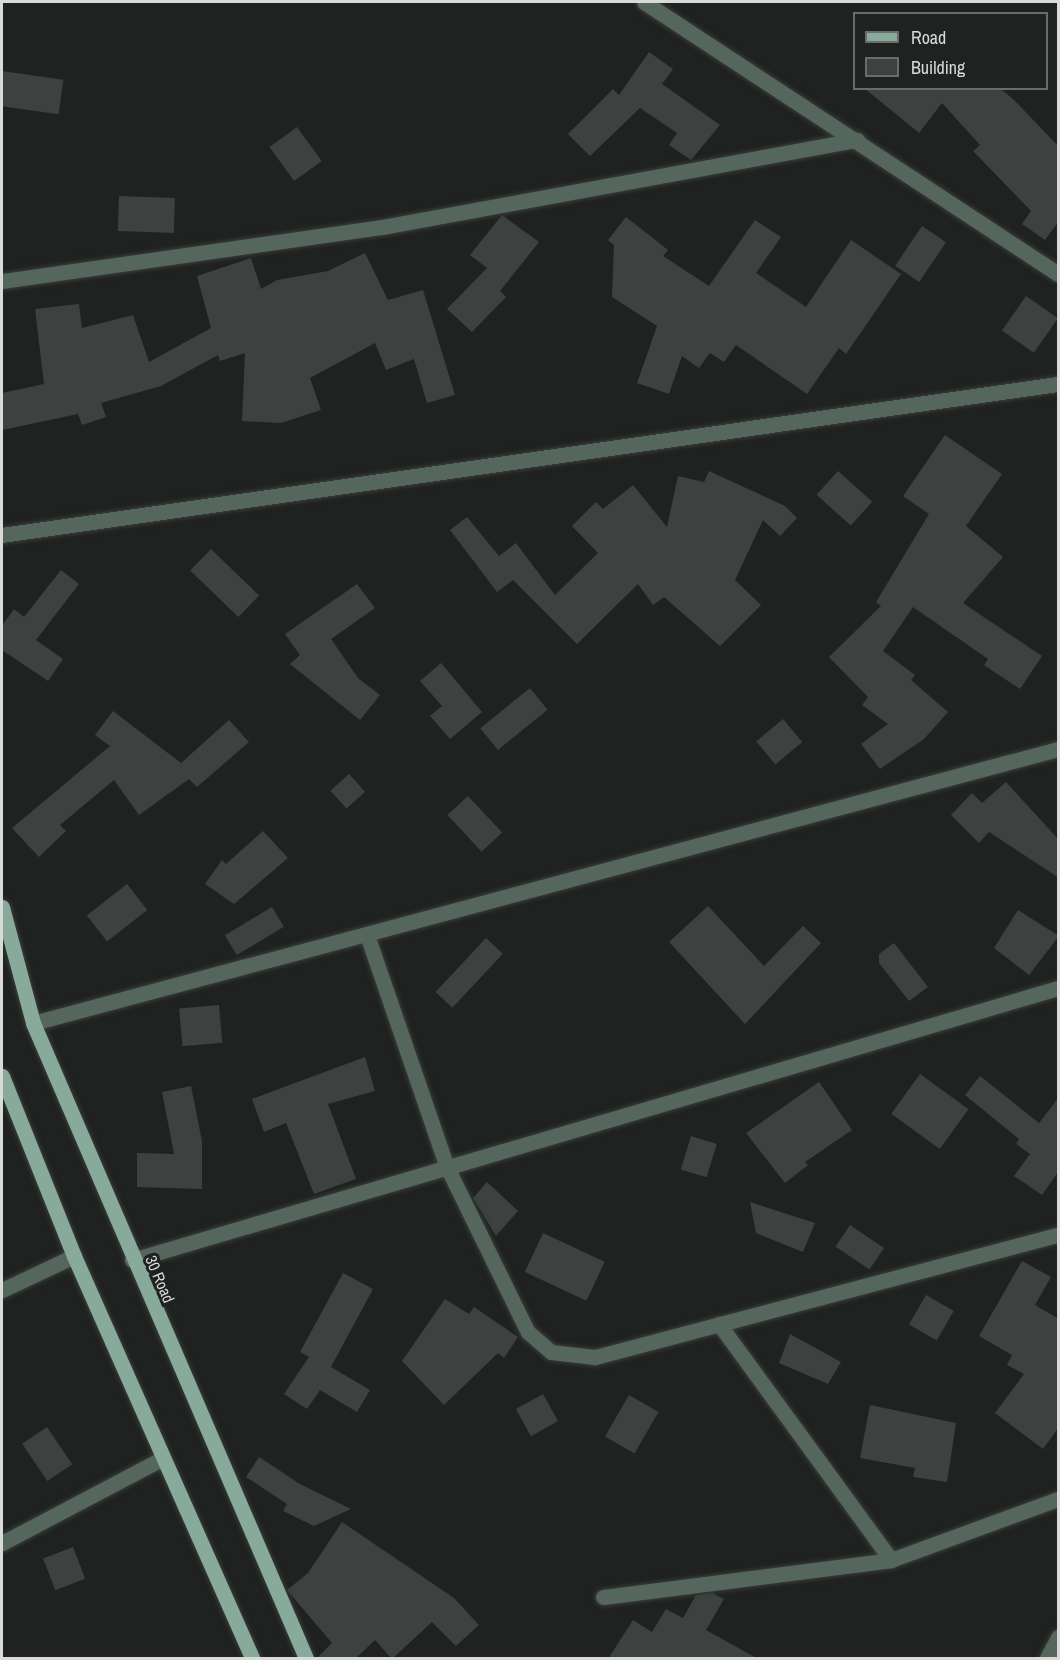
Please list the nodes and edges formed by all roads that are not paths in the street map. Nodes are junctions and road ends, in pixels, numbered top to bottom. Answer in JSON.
{"nodes":[{"id":1,"x":644,"y":2,"type":"edge"},
{"id":2,"x":857,"y":140,"type":"junction"},
{"id":3,"x":1059,"y":274,"type":"edge"},
{"id":4,"x":2,"y":281,"type":"edge"},
{"id":5,"x":1059,"y":384,"type":"edge"},
{"id":6,"x":2,"y":534,"type":"edge"},
{"id":7,"x":1059,"y":748,"type":"edge"},
{"id":8,"x":2,"y":907,"type":"edge"},
{"id":9,"x":367,"y":935,"type":"junction"},
{"id":10,"x":1059,"y":988,"type":"edge"},
{"id":11,"x":33,"y":1023,"type":"junction"},
{"id":12,"x":2,"y":1076,"type":"edge"},
{"id":13,"x":447,"y":1167,"type":"junction"},
{"id":14,"x":1059,"y":1235,"type":"edge"},
{"id":15,"x":74,"y":1256,"type":"junction"},
{"id":16,"x":132,"y":1260,"type":"junction"},
{"id":17,"x":2,"y":1290,"type":"edge"},
{"id":18,"x":719,"y":1324,"type":"junction"},
{"id":19,"x":163,"y":1458,"type":"junction"},
{"id":20,"x":1059,"y":1499,"type":"edge"},
{"id":21,"x":2,"y":1543,"type":"edge"},
{"id":22,"x":891,"y":1560,"type":"junction"},
{"id":23,"x":603,"y":1597,"type":"dead end"},
{"id":24,"x":1059,"y":1637,"type":"edge"},
{"id":25,"x":252,"y":1659,"type":"edge"},
{"id":26,"x":306,"y":1659,"type":"edge"},
{"id":27,"x":1047,"y":1659,"type":"edge"}],
"edges":[{"from":1,"to":2,"type":"street"},
{"from":2,"to":3,"type":"street"},
{"from":2,"to":4,"type":"street"},
{"from":5,"to":6,"type":"street"},
{"from":7,"to":9,"type":"street"},
{"from":8,"to":11,"type":"main road","name":"30 Road"},
{"from":9,"to":11,"type":"street"},
{"from":9,"to":13,"type":"street"},
{"from":10,"to":13,"type":"street"},
{"from":11,"to":16,"type":"main road","name":"30 Road"},
{"from":12,"to":15,"type":"main road"},
{"from":13,"to":16,"type":"street"},
{"from":13,"to":18,"type":"street"},
{"from":14,"to":18,"type":"street"},
{"from":15,"to":17,"type":"street"},
{"from":15,"to":19,"type":"main road"},
{"from":16,"to":26,"type":"main road","name":"30 Road"},
{"from":18,"to":22,"type":"street"},
{"from":19,"to":21,"type":"street"},
{"from":19,"to":25,"type":"main road"},
{"from":20,"to":22,"type":"street"},
{"from":22,"to":23,"type":"street"},
{"from":24,"to":27,"type":"street"}]}
